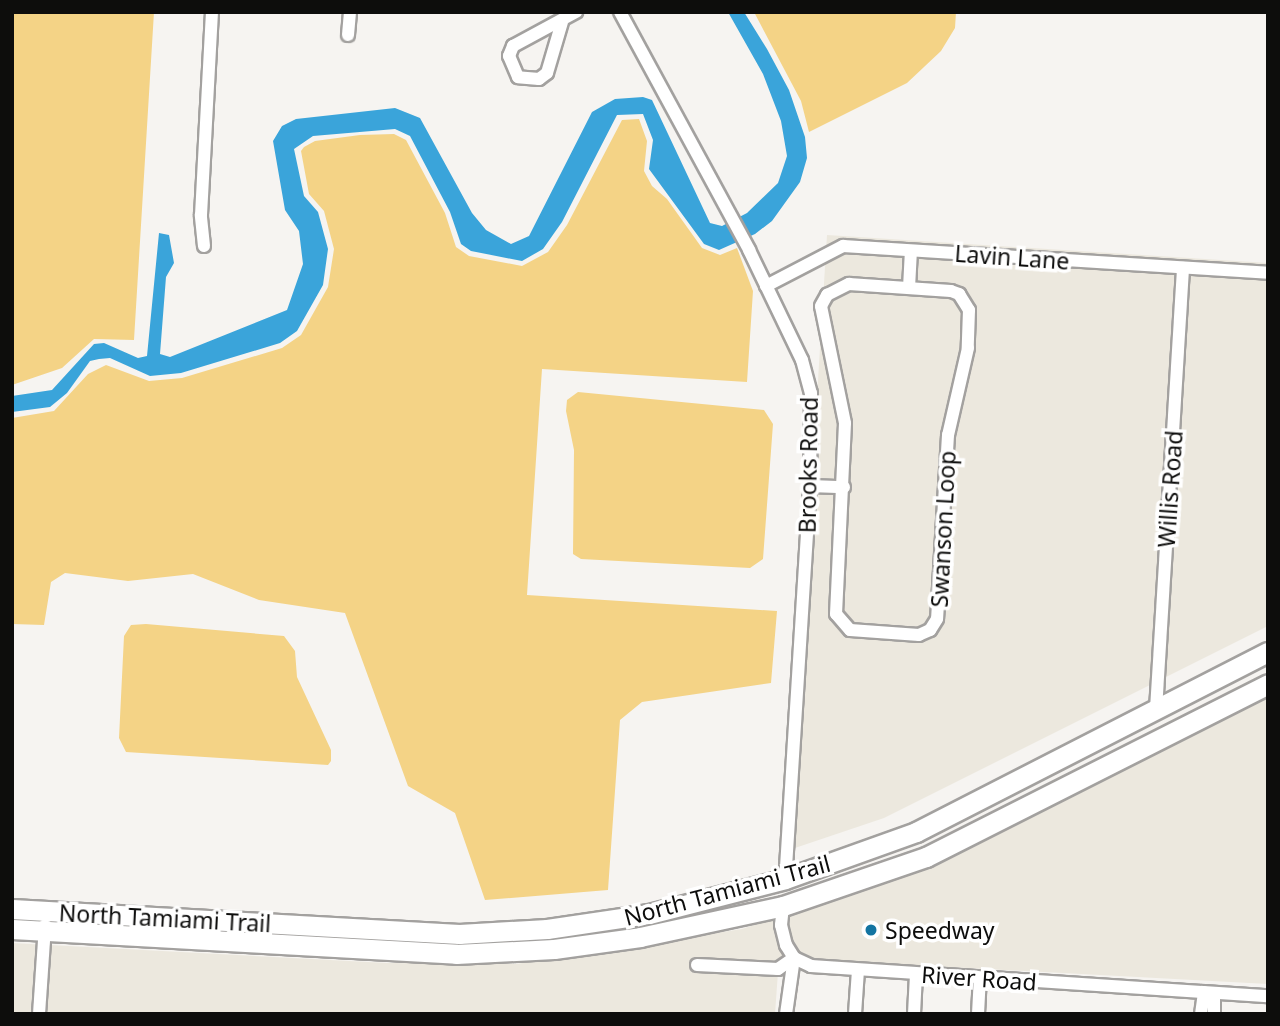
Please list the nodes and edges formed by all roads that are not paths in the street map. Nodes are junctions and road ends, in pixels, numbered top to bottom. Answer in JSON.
{"nodes":[{"id":1,"x":212,"y":12,"type":"edge"},
{"id":2,"x":350,"y":12,"type":"edge"},
{"id":3,"x":576,"y":12,"type":"edge"},
{"id":4,"x":620,"y":12,"type":"edge"},
{"id":5,"x":562,"y":22,"type":"junction"},
{"id":6,"x":348,"y":35,"type":"dead end"},
{"id":7,"x":204,"y":246,"type":"dead end"},
{"id":8,"x":911,"y":250,"type":"junction"},
{"id":9,"x":1182,"y":268,"type":"junction"},
{"id":10,"x":1268,"y":273,"type":"edge"},
{"id":11,"x":766,"y":286,"type":"junction"},
{"id":12,"x":909,"y":288,"type":"junction"},
{"id":13,"x":810,"y":486,"type":"junction"},
{"id":14,"x":844,"y":487,"type":"junction"},
{"id":15,"x":1268,"y":652,"type":"edge"},
{"id":16,"x":1268,"y":684,"type":"edge"},
{"id":17,"x":1156,"y":710,"type":"junction"},
{"id":18,"x":1130,"y":755,"type":"junction"},
{"id":19,"x":832,"y":863,"type":"junction"},
{"id":20,"x":785,"y":879,"type":"junction"},
{"id":21,"x":783,"y":906,"type":"junction"},
{"id":22,"x":12,"y":909,"type":"edge"},
{"id":23,"x":739,"y":918,"type":"junction"},
{"id":24,"x":45,"y":921,"type":"junction"},
{"id":25,"x":12,"y":929,"type":"edge"},
{"id":26,"x":395,"y":931,"type":"junction"},
{"id":27,"x":459,"y":934,"type":"junction"},
{"id":28,"x":343,"y":948,"type":"junction"},
{"id":29,"x":404,"y":951,"type":"junction"},
{"id":30,"x":794,"y":958,"type":"junction"},
{"id":31,"x":697,"y":965,"type":"dead end"},
{"id":32,"x":858,"y":970,"type":"junction"},
{"id":33,"x":916,"y":974,"type":"junction"},
{"id":34,"x":980,"y":978,"type":"junction"},
{"id":35,"x":1209,"y":993,"type":"junction"},
{"id":36,"x":1268,"y":996,"type":"edge"},
{"id":37,"x":39,"y":1014,"type":"edge"},
{"id":38,"x":786,"y":1014,"type":"edge"},
{"id":39,"x":855,"y":1014,"type":"edge"},
{"id":40,"x":914,"y":1014,"type":"edge"},
{"id":41,"x":978,"y":1014,"type":"edge"},
{"id":42,"x":1201,"y":1014,"type":"edge"},
{"id":43,"x":1214,"y":1014,"type":"edge"}],
"edges":[{"from":1,"to":7,"type":"street"},
{"from":2,"to":6,"type":"street"},
{"from":3,"to":5,"type":"street"},
{"from":4,"to":11,"type":"street","name":"Brooks Road"},
{"from":5,"to":5,"type":"street"},
{"from":8,"to":9,"type":"street","name":"Lavin Lane"},
{"from":8,"to":11,"type":"street","name":"Lavin Lane"},
{"from":8,"to":12,"type":"street"},
{"from":9,"to":10,"type":"street","name":"Lavin Lane"},
{"from":9,"to":17,"type":"street","name":"Willis Road"},
{"from":11,"to":13,"type":"street","name":"Brooks Road"},
{"from":12,"to":14,"type":"street","name":"Swanson Loop"},
{"from":12,"to":14,"type":"street","name":"Swanson Loop"},
{"from":13,"to":14,"type":"street"},
{"from":13,"to":20,"type":"street","name":"Brooks Road"},
{"from":15,"to":17,"type":"main road","name":"North Tamiami Trail"},
{"from":16,"to":18,"type":"main road","name":"North Tamiami Trail"},
{"from":17,"to":18,"type":"main road"},
{"from":17,"to":19,"type":"main road","name":"North Tamiami Trail"},
{"from":18,"to":21,"type":"main road","name":"North Tamiami Trail"},
{"from":19,"to":20,"type":"main road","name":"North Tamiami Trail"},
{"from":19,"to":21,"type":"main road"},
{"from":20,"to":23,"type":"main road"},
{"from":20,"to":27,"type":"main road","name":"North Tamiami Trail"},
{"from":21,"to":23,"type":"main road","name":"North Tamiami Trail"},
{"from":21,"to":30,"type":"street"},
{"from":22,"to":24,"type":"main road","name":"North Tamiami Trail"},
{"from":23,"to":29,"type":"main road","name":"North Tamiami Trail"},
{"from":24,"to":25,"type":"main road","name":"North Tamiami Trail"},
{"from":24,"to":26,"type":"main road","name":"North Tamiami Trail"},
{"from":24,"to":28,"type":"main road","name":"North Tamiami Trail"},
{"from":24,"to":37,"type":"street"},
{"from":26,"to":27,"type":"main road","name":"North Tamiami Trail"},
{"from":26,"to":28,"type":"main road"},
{"from":27,"to":29,"type":"main road"},
{"from":28,"to":29,"type":"main road","name":"North Tamiami Trail"},
{"from":30,"to":31,"type":"street"},
{"from":30,"to":32,"type":"street","name":"River Road"},
{"from":30,"to":38,"type":"street"},
{"from":32,"to":33,"type":"street","name":"River Road"},
{"from":32,"to":39,"type":"street"},
{"from":33,"to":34,"type":"street","name":"River Road"},
{"from":33,"to":40,"type":"street"},
{"from":34,"to":35,"type":"street","name":"River Road"},
{"from":34,"to":41,"type":"street"},
{"from":35,"to":36,"type":"street","name":"River Road"},
{"from":35,"to":42,"type":"street"},
{"from":35,"to":43,"type":"street"}]}
